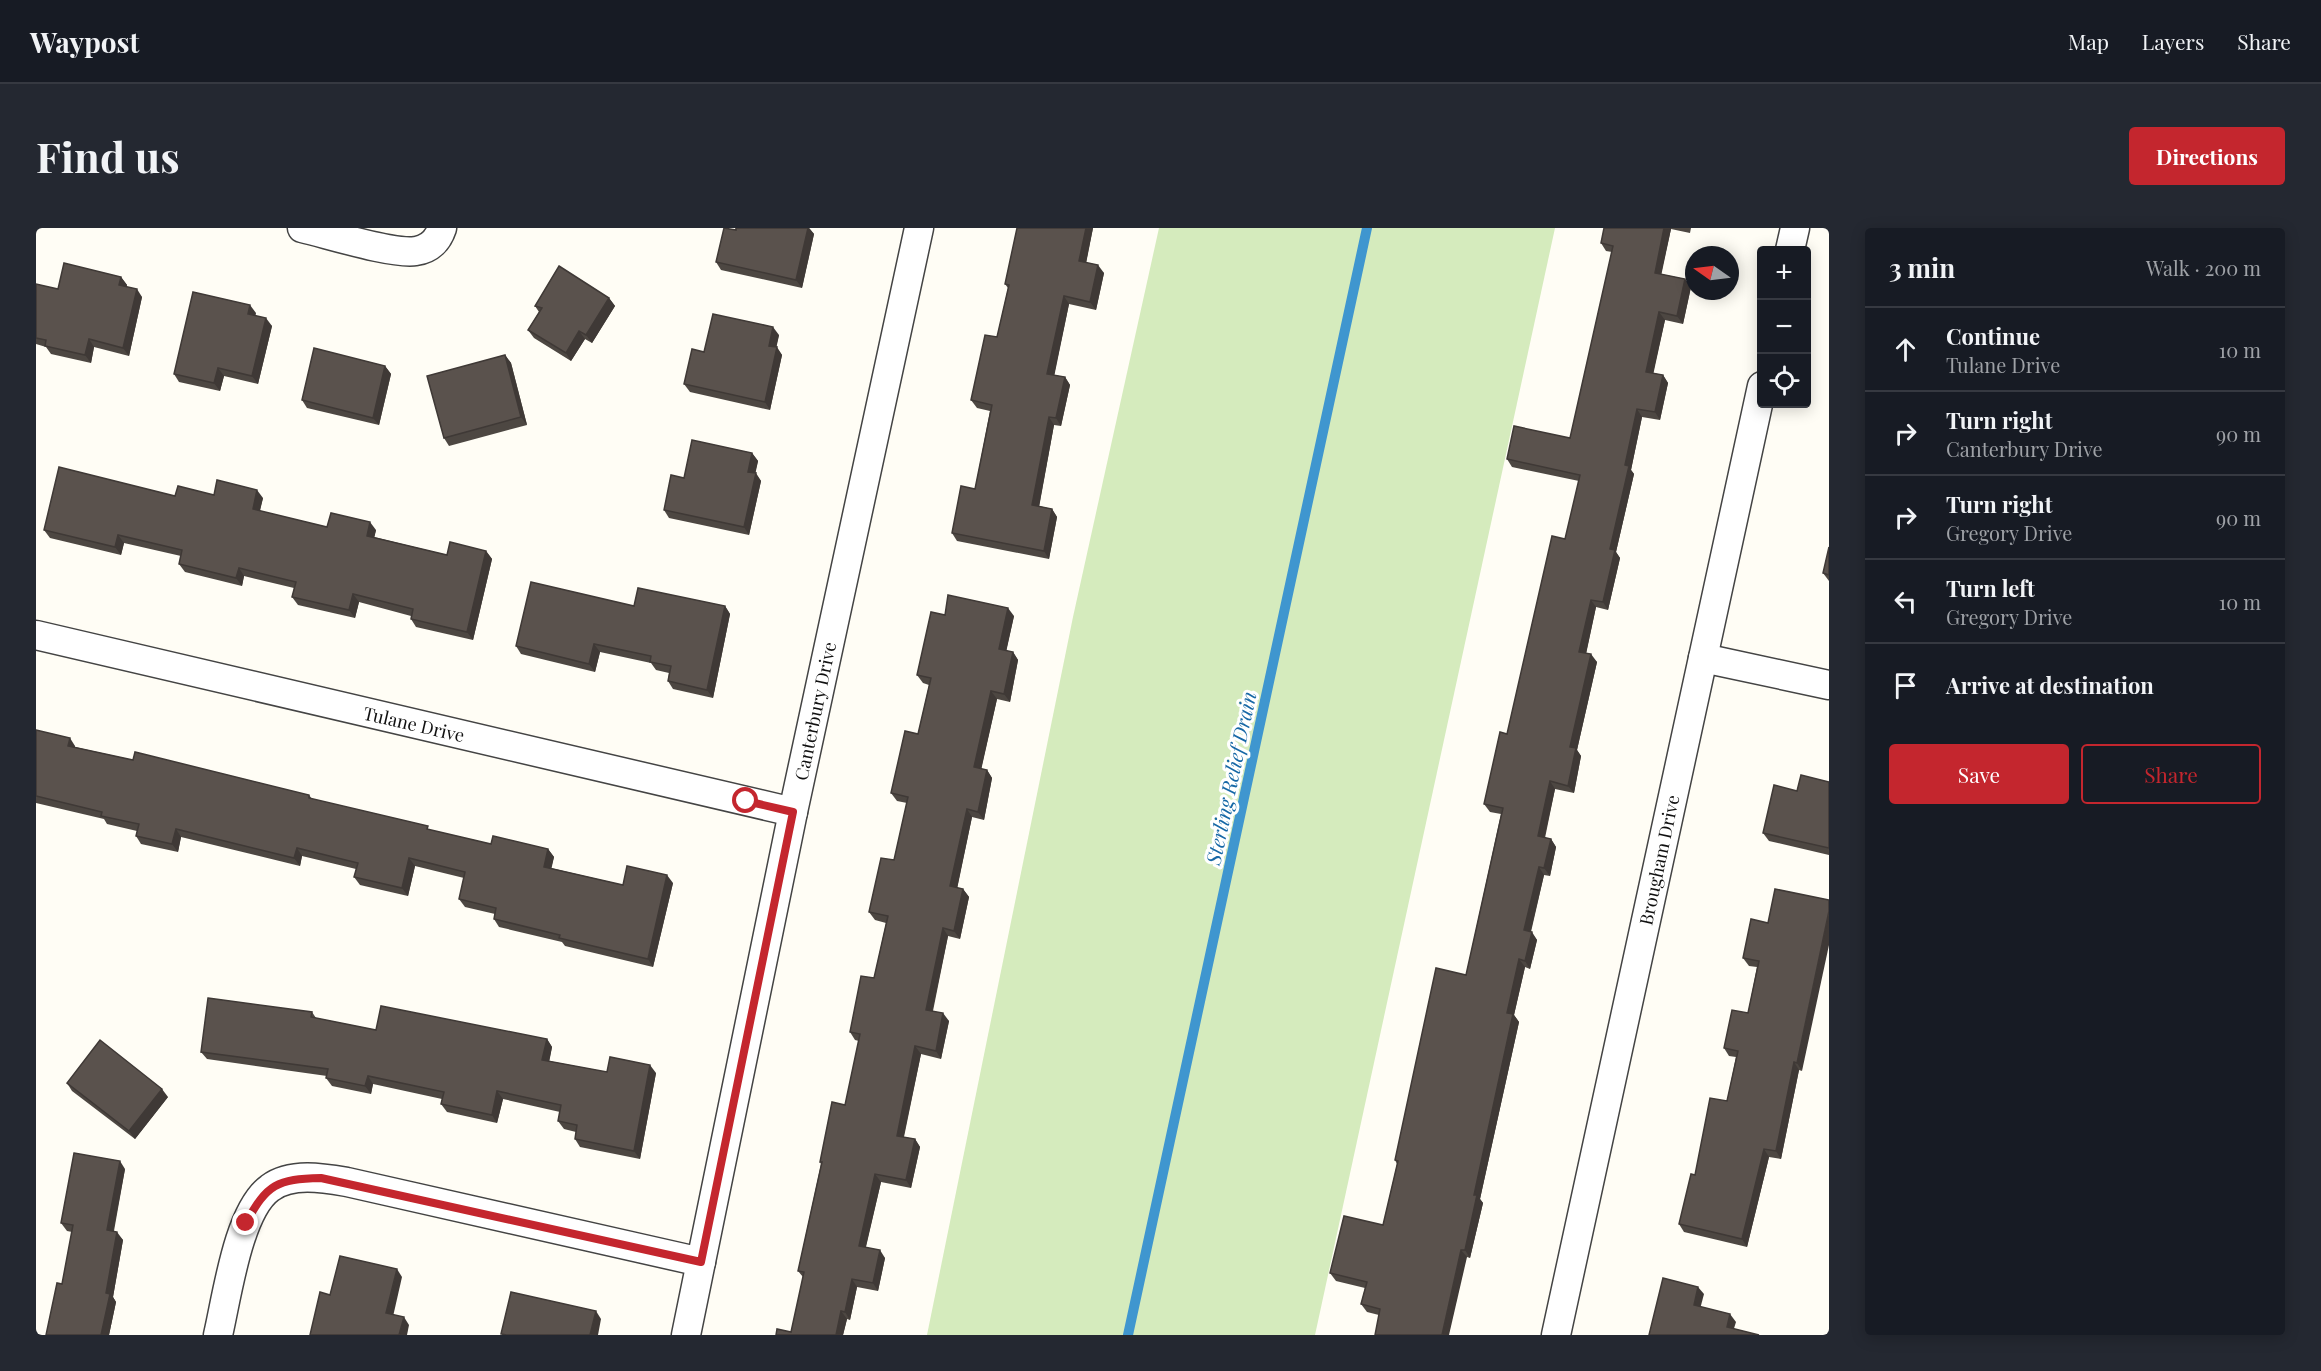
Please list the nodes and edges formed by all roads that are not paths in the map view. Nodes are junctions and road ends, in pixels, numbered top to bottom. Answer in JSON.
{"nodes":[{"id":1,"x":302,"y":228,"type":"edge"},
{"id":2,"x":919,"y":228,"type":"edge"},
{"id":3,"x":1795,"y":228,"type":"edge"},
{"id":4,"x":435,"y":238,"type":"edge"},
{"id":5,"x":1791,"y":246,"type":"edge"},
{"id":6,"x":1757,"y":405,"type":"edge"},
{"id":7,"x":36,"y":635,"type":"edge"},
{"id":8,"x":1703,"y":658,"type":"junction"},
{"id":9,"x":1829,"y":685,"type":"edge"},
{"id":10,"x":793,"y":812,"type":"junction"},
{"id":11,"x":701,"y":1262,"type":"junction"},
{"id":12,"x":218,"y":1335,"type":"edge"},
{"id":13,"x":686,"y":1335,"type":"edge"},
{"id":14,"x":1556,"y":1335,"type":"edge"}],
"edges":[{"from":1,"to":4,"type":"street"},
{"from":2,"to":10,"type":"street","name":"Canterbury Drive"},
{"from":3,"to":5,"type":"street"},
{"from":6,"to":8,"type":"street","name":"Brougham Drive"},
{"from":7,"to":10,"type":"street","name":"Tulane Drive"},
{"from":8,"to":9,"type":"street"},
{"from":8,"to":14,"type":"street","name":"Brougham Drive"},
{"from":10,"to":11,"type":"street","name":"Canterbury Drive"},
{"from":11,"to":12,"type":"street"},
{"from":11,"to":13,"type":"street","name":"Canterbury Drive"}]}
